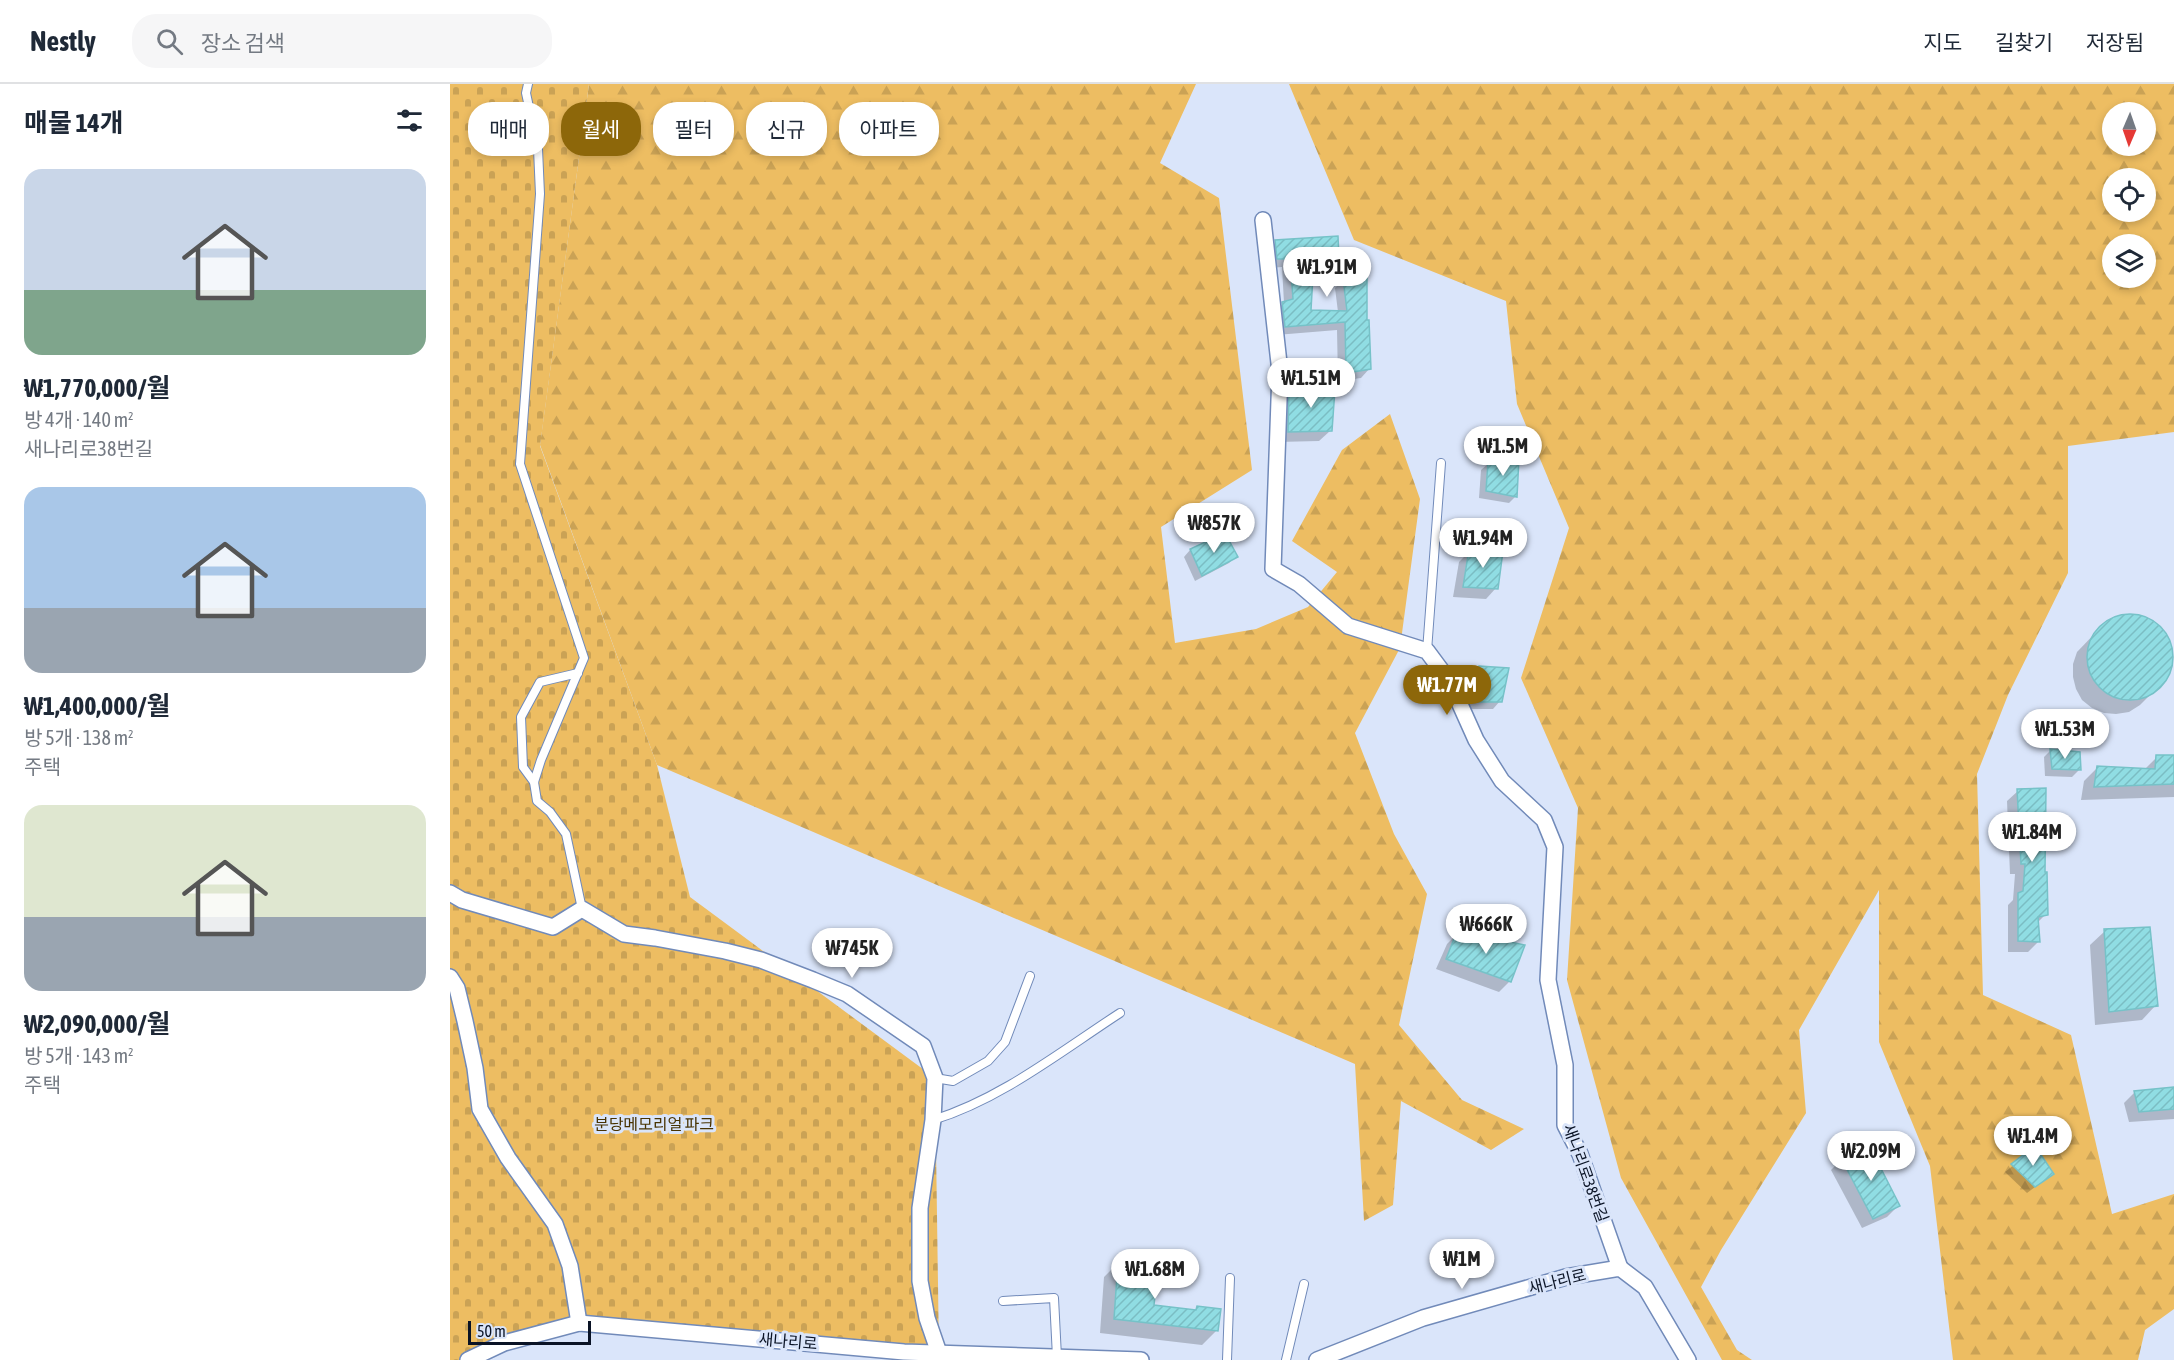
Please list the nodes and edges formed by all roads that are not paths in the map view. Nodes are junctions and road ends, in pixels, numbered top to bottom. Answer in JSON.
{"nodes":[{"id":1,"x":528,"y":84,"type":"edge"},
{"id":2,"x":1263,"y":220,"type":"dead end"},
{"id":3,"x":1441,"y":463,"type":"dead end"},
{"id":4,"x":1427,"y":651,"type":"junction"},
{"id":5,"x":578,"y":673,"type":"junction"},
{"id":6,"x":534,"y":782,"type":"junction"},
{"id":7,"x":450,"y":893,"type":"edge"},
{"id":8,"x":582,"y":909,"type":"junction"},
{"id":9,"x":1030,"y":976,"type":"dead end"},
{"id":10,"x":450,"y":977,"type":"edge"},
{"id":11,"x":1120,"y":1014,"type":"dead end"},
{"id":12,"x":935,"y":1078,"type":"junction"},
{"id":13,"x":933,"y":1120,"type":"junction"},
{"id":14,"x":1620,"y":1268,"type":"junction"},
{"id":15,"x":1230,"y":1278,"type":"dead end"},
{"id":16,"x":1304,"y":1284,"type":"dead end"},
{"id":17,"x":1003,"y":1301,"type":"dead end"},
{"id":18,"x":579,"y":1323,"type":"junction"},
{"id":19,"x":939,"y":1353,"type":"junction"},
{"id":20,"x":1057,"y":1357,"type":"junction"},
{"id":21,"x":1006,"y":1358,"type":"edge"},
{"id":22,"x":468,"y":1360,"type":"edge"},
{"id":23,"x":1141,"y":1360,"type":"edge"},
{"id":24,"x":1227,"y":1360,"type":"edge"},
{"id":25,"x":1286,"y":1360,"type":"edge"},
{"id":26,"x":1317,"y":1360,"type":"edge"},
{"id":27,"x":1688,"y":1360,"type":"edge"}],
"edges":[{"from":1,"to":5,"type":"lane"},
{"from":2,"to":4,"type":"street"},
{"from":3,"to":4,"type":"lane"},
{"from":4,"to":14,"type":"street","name":"새나리로38번길"},
{"from":5,"to":6,"type":"lane"},
{"from":5,"to":6,"type":"lane"},
{"from":6,"to":8,"type":"lane"},
{"from":7,"to":8,"type":"street"},
{"from":8,"to":12,"type":"street"},
{"from":9,"to":12,"type":"lane"},
{"from":10,"to":18,"type":"street"},
{"from":11,"to":13,"type":"lane"},
{"from":12,"to":13,"type":"street"},
{"from":13,"to":19,"type":"street"},
{"from":14,"to":26,"type":"street","name":"새나리로"},
{"from":14,"to":27,"type":"street"},
{"from":15,"to":24,"type":"lane"},
{"from":16,"to":25,"type":"lane"},
{"from":17,"to":20,"type":"lane"},
{"from":18,"to":19,"type":"street","name":"새나리로"},
{"from":18,"to":22,"type":"street"},
{"from":19,"to":21,"type":"street","name":"새나리로"},
{"from":20,"to":21,"type":"street","name":"새나리로"},
{"from":20,"to":23,"type":"street","name":"새나리로"}]}
